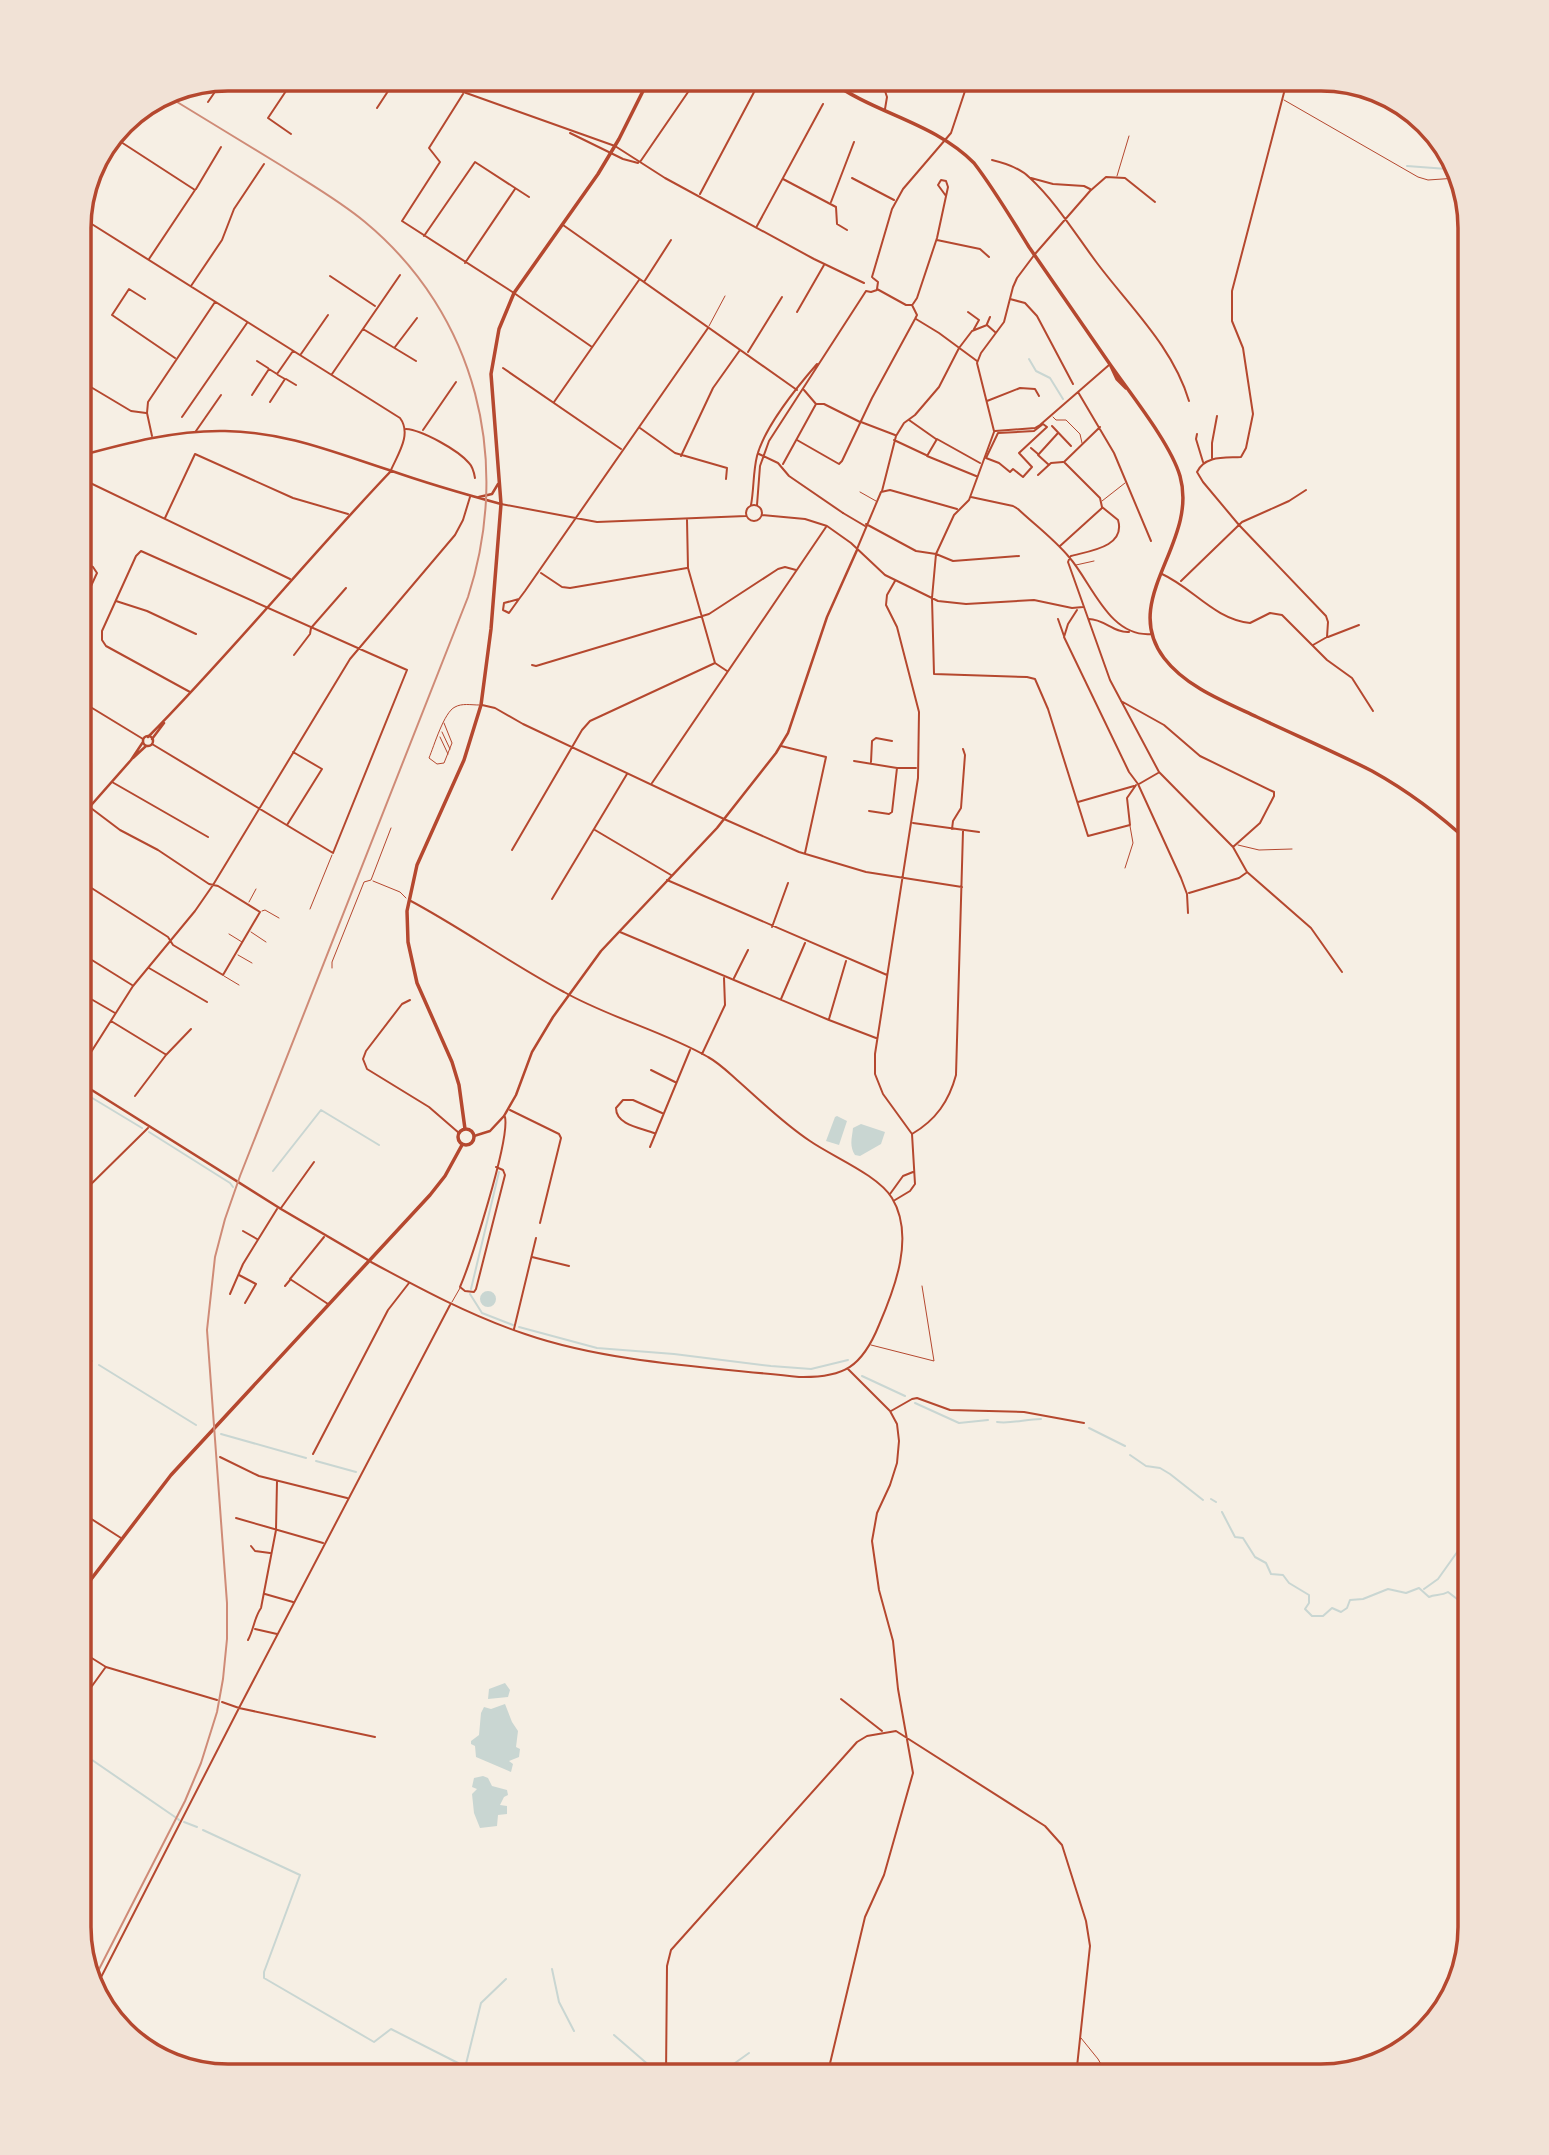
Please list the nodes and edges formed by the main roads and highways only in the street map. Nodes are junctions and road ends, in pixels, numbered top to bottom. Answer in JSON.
{"nodes":[{"id":1,"x":643,"y":91,"type":"edge"},
{"id":2,"x":847,"y":91,"type":"edge"},
{"id":3,"x":1458,"y":833,"type":"edge"},
{"id":4,"x":465,"y":1129,"type":"junction"},
{"id":5,"x":462,"y":1145,"type":"junction"},
{"id":6,"x":91,"y":1579,"type":"edge"}],
"edges":[{"from":1,"to":4,"type":"main road"},
{"from":2,"to":3,"type":"main road"},
{"from":4,"to":5,"type":"main road"},
{"from":4,"to":5,"type":"main road"},
{"from":5,"to":6,"type":"main road"}]}
